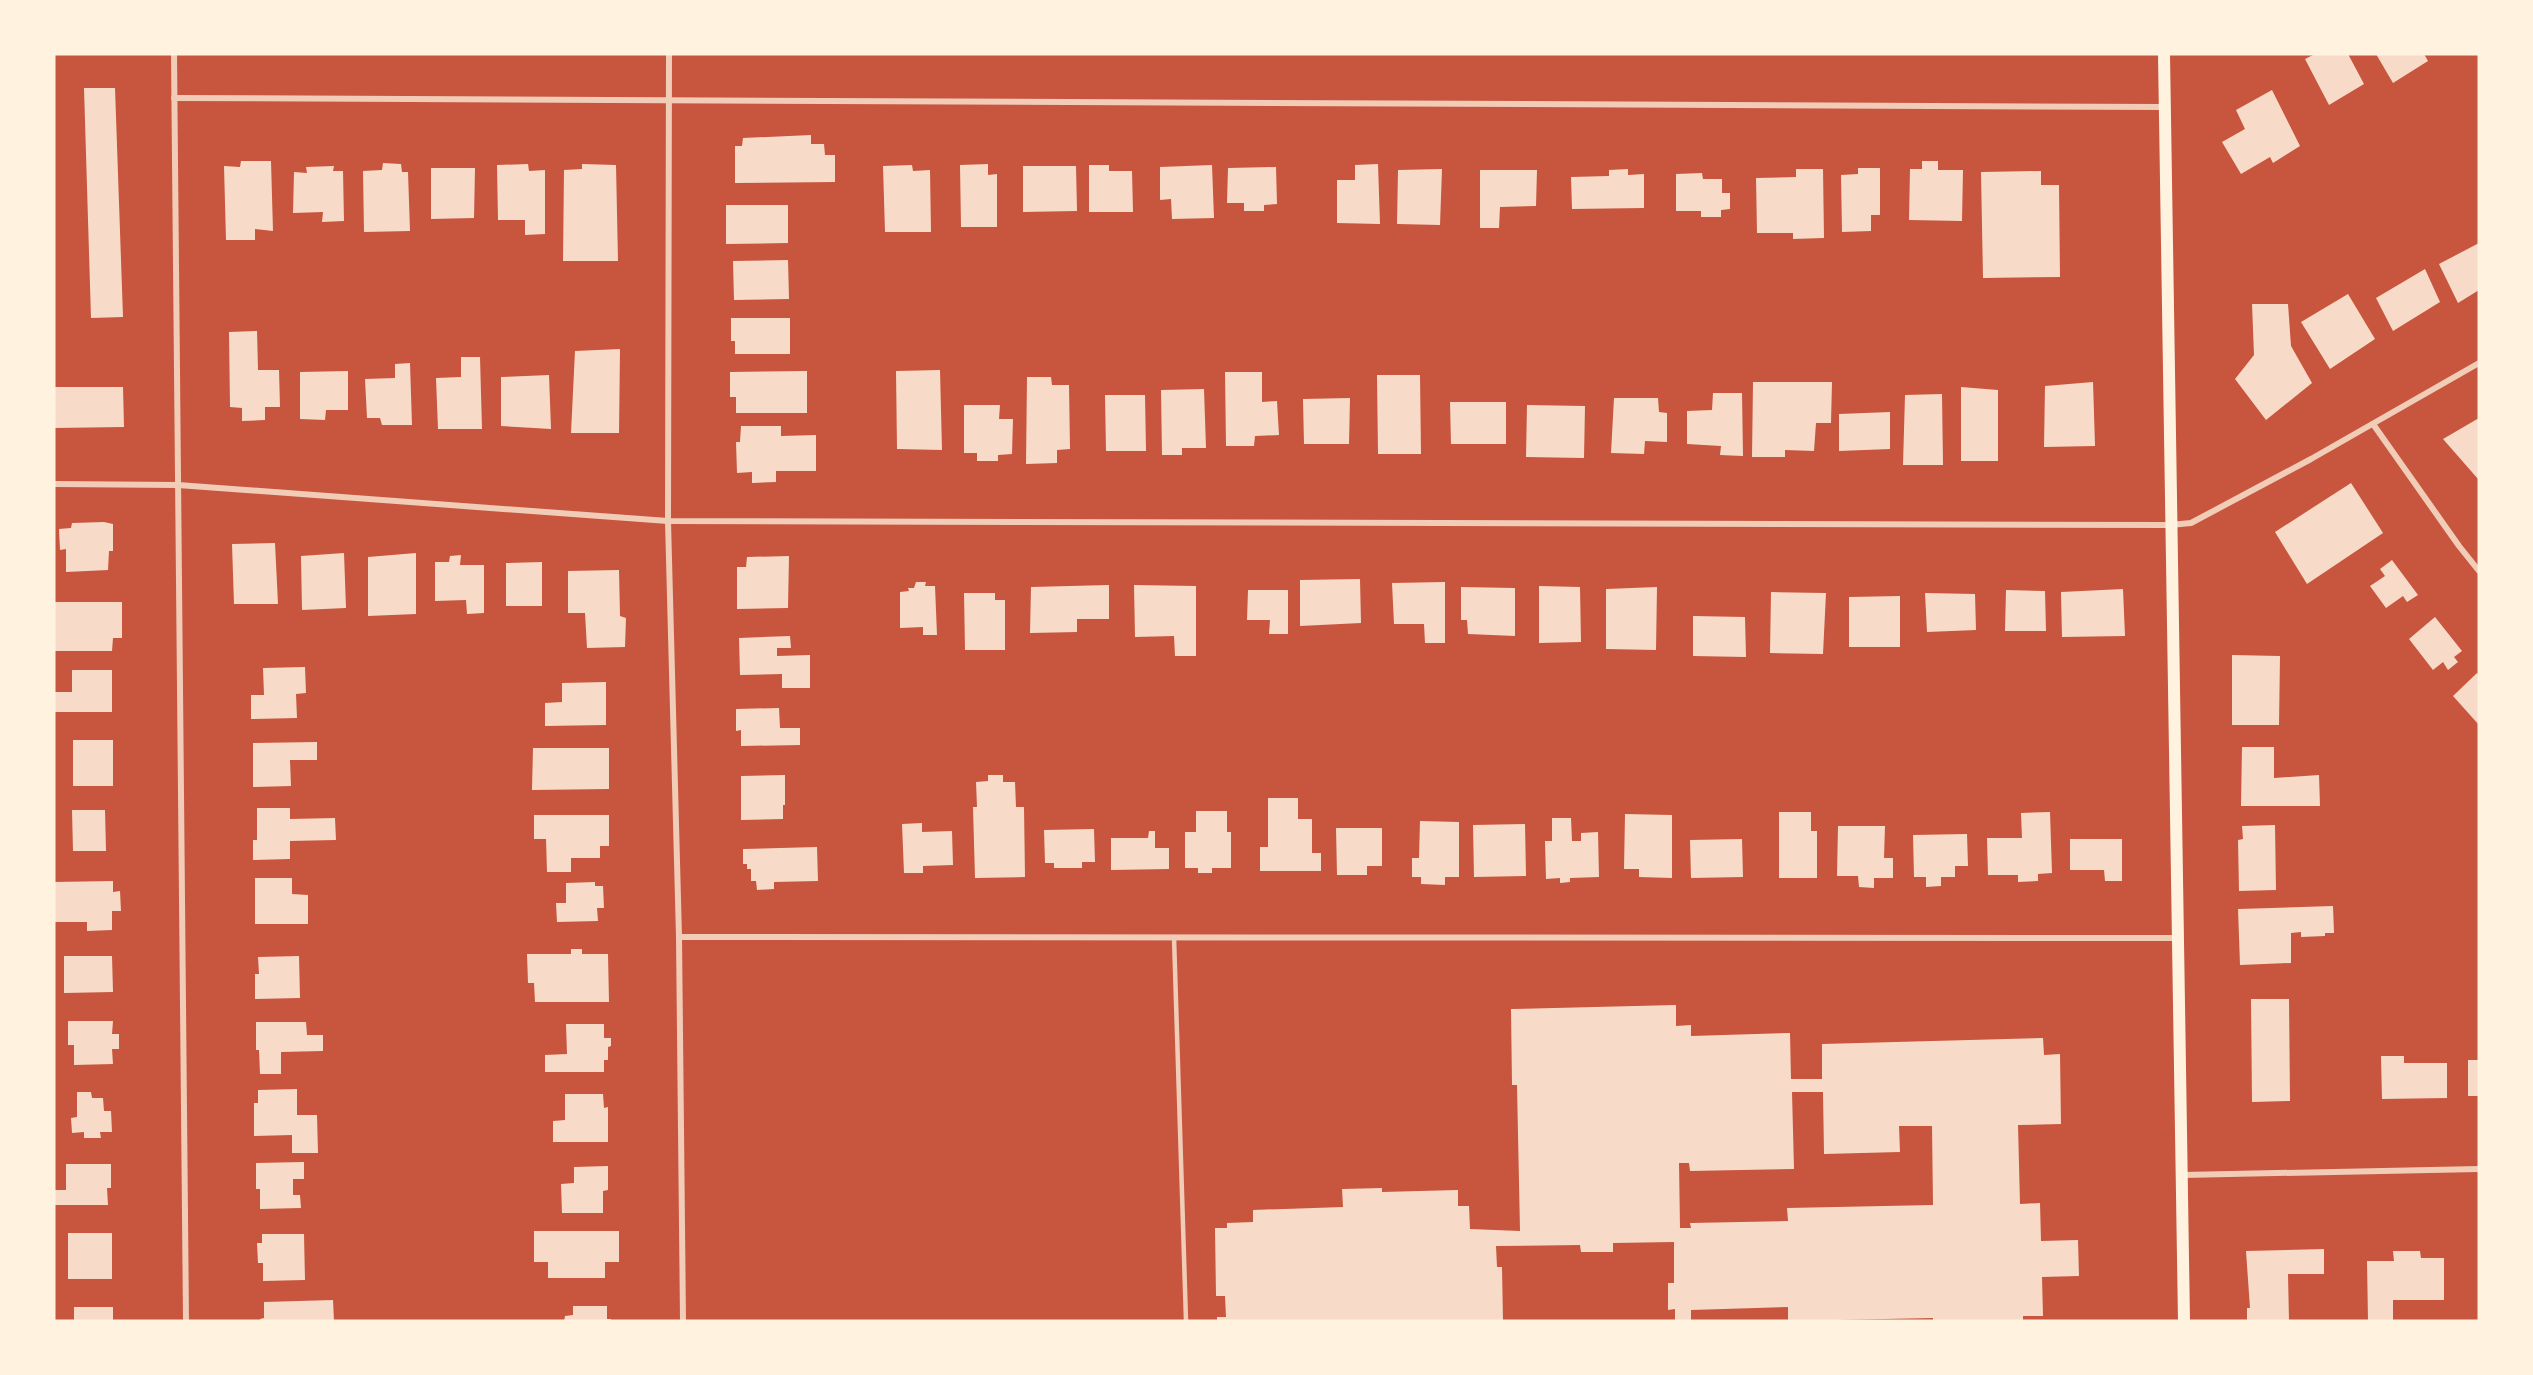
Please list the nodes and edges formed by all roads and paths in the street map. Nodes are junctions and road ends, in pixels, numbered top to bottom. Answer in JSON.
{"nodes":[{"id":1,"x":174,"y":54,"type":"edge"},
{"id":2,"x":669,"y":54,"type":"edge"},
{"id":3,"x":2164,"y":54,"type":"edge"},
{"id":4,"x":174,"y":98,"type":"junction"},
{"id":5,"x":670,"y":100,"type":"junction"},
{"id":6,"x":2164,"y":107,"type":"junction"},
{"id":7,"x":2479,"y":363,"type":"edge"},
{"id":8,"x":2373,"y":423,"type":"junction"},
{"id":9,"x":54,"y":484,"type":"edge"},
{"id":10,"x":178,"y":485,"type":"junction"},
{"id":11,"x":668,"y":521,"type":"junction"},
{"id":12,"x":2170,"y":525,"type":"junction"},
{"id":13,"x":2479,"y":571,"type":"edge"},
{"id":14,"x":680,"y":937,"type":"junction"},
{"id":15,"x":1174,"y":937,"type":"junction"},
{"id":16,"x":2179,"y":938,"type":"junction"},
{"id":17,"x":2479,"y":1169,"type":"edge"},
{"id":18,"x":2183,"y":1175,"type":"junction"},
{"id":19,"x":186,"y":1321,"type":"edge"},
{"id":20,"x":683,"y":1321,"type":"edge"},
{"id":21,"x":1186,"y":1321,"type":"edge"},
{"id":22,"x":2184,"y":1321,"type":"edge"}],
"edges":[{"from":1,"to":4,"type":"street"},
{"from":2,"to":5,"type":"street"},
{"from":3,"to":6,"type":"main road"},
{"from":4,"to":5,"type":"street"},
{"from":4,"to":10,"type":"street"},
{"from":5,"to":6,"type":"street"},
{"from":5,"to":11,"type":"street"},
{"from":6,"to":12,"type":"main road"},
{"from":7,"to":8,"type":"street"},
{"from":8,"to":12,"type":"street"},
{"from":8,"to":13,"type":"street"},
{"from":9,"to":10,"type":"street"},
{"from":10,"to":11,"type":"street"},
{"from":10,"to":19,"type":"street"},
{"from":11,"to":12,"type":"street"},
{"from":11,"to":14,"type":"street"},
{"from":12,"to":16,"type":"main road"},
{"from":14,"to":15,"type":"street"},
{"from":14,"to":20,"type":"street"},
{"from":15,"to":16,"type":"street"},
{"from":15,"to":21,"type":"lane"},
{"from":16,"to":18,"type":"main road"},
{"from":17,"to":18,"type":"street"},
{"from":18,"to":22,"type":"main road"}]}
